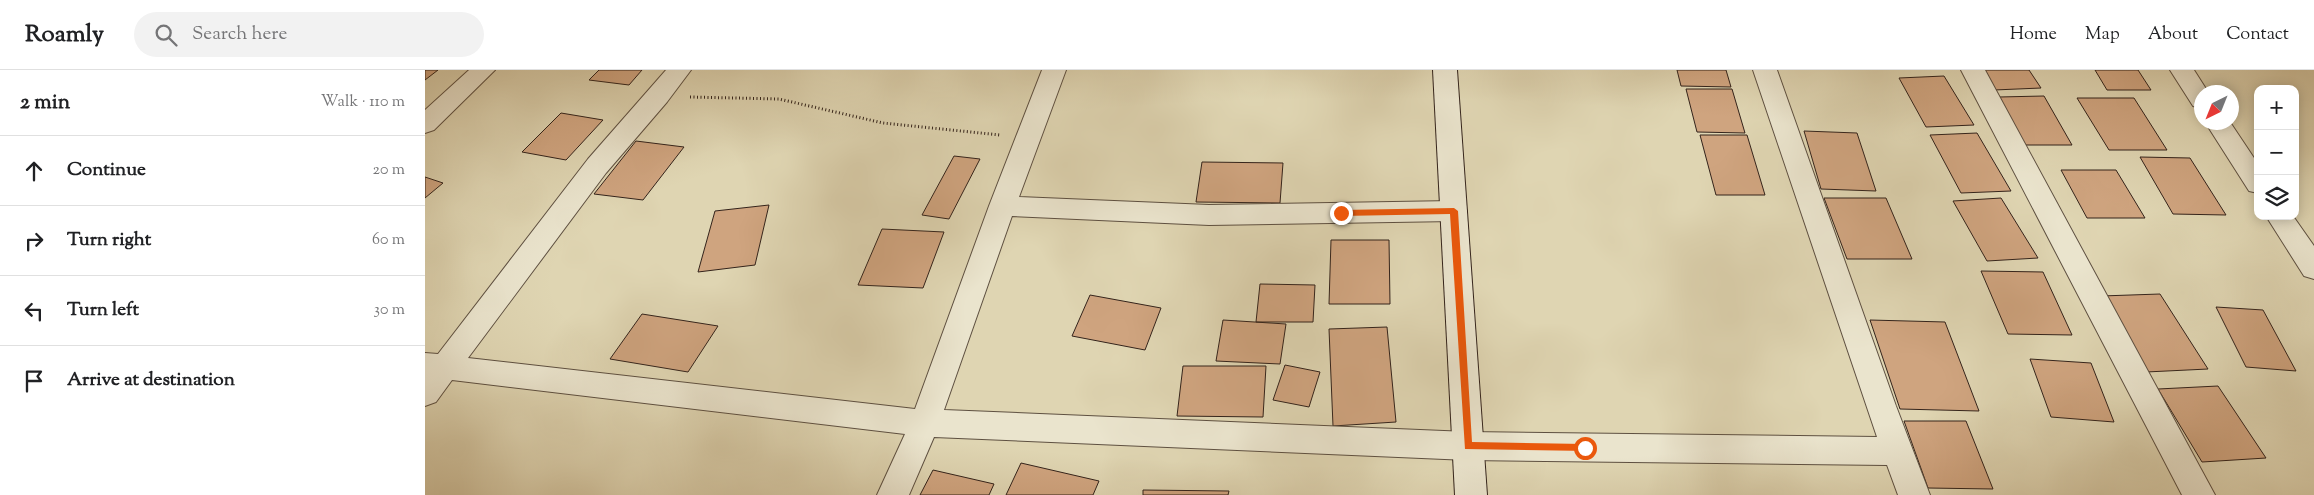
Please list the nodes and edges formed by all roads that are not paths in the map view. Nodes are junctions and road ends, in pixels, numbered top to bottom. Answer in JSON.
{"nodes":[{"id":1,"x":483,"y":70,"type":"edge"},
{"id":2,"x":679,"y":70,"type":"edge"},
{"id":3,"x":1054,"y":70,"type":"edge"},
{"id":4,"x":1445,"y":70,"type":"edge"},
{"id":5,"x":1765,"y":70,"type":"edge"},
{"id":6,"x":1973,"y":70,"type":"edge"},
{"id":7,"x":2182,"y":70,"type":"edge"},
{"id":8,"x":2194,"y":89,"type":"edge"},
{"id":9,"x":425,"y":124,"type":"edge"},
{"id":10,"x":2222,"y":130,"type":"edge"},
{"id":11,"x":2254,"y":178,"type":"edge"},
{"id":12,"x":1002,"y":206,"type":"junction"},
{"id":13,"x":1454,"y":211,"type":"junction"},
{"id":14,"x":2282,"y":220,"type":"edge"},
{"id":15,"x":2314,"y":268,"type":"edge"},
{"id":16,"x":436,"y":366,"type":"edge"},
{"id":17,"x":425,"y":394,"type":"edge"},
{"id":18,"x":925,"y":423,"type":"junction"},
{"id":19,"x":1468,"y":446,"type":"junction"},
{"id":20,"x":1898,"y":451,"type":"junction"},
{"id":21,"x":893,"y":495,"type":"edge"},
{"id":22,"x":1471,"y":495,"type":"edge"},
{"id":23,"x":1914,"y":495,"type":"edge"},
{"id":24,"x":2199,"y":495,"type":"edge"}],
"edges":[{"from":1,"to":9,"type":"street"},
{"from":2,"to":16,"type":"street"},
{"from":3,"to":12,"type":"street"},
{"from":4,"to":13,"type":"street"},
{"from":5,"to":20,"type":"street"},
{"from":6,"to":24,"type":"street"},
{"from":7,"to":8,"type":"street"},
{"from":10,"to":11,"type":"street"},
{"from":12,"to":13,"type":"street"},
{"from":12,"to":18,"type":"street"},
{"from":13,"to":19,"type":"street"},
{"from":14,"to":15,"type":"street"},
{"from":16,"to":17,"type":"street"},
{"from":16,"to":18,"type":"street"},
{"from":18,"to":19,"type":"street"},
{"from":18,"to":21,"type":"street"},
{"from":19,"to":20,"type":"street"},
{"from":19,"to":22,"type":"street"},
{"from":20,"to":23,"type":"street"}]}
